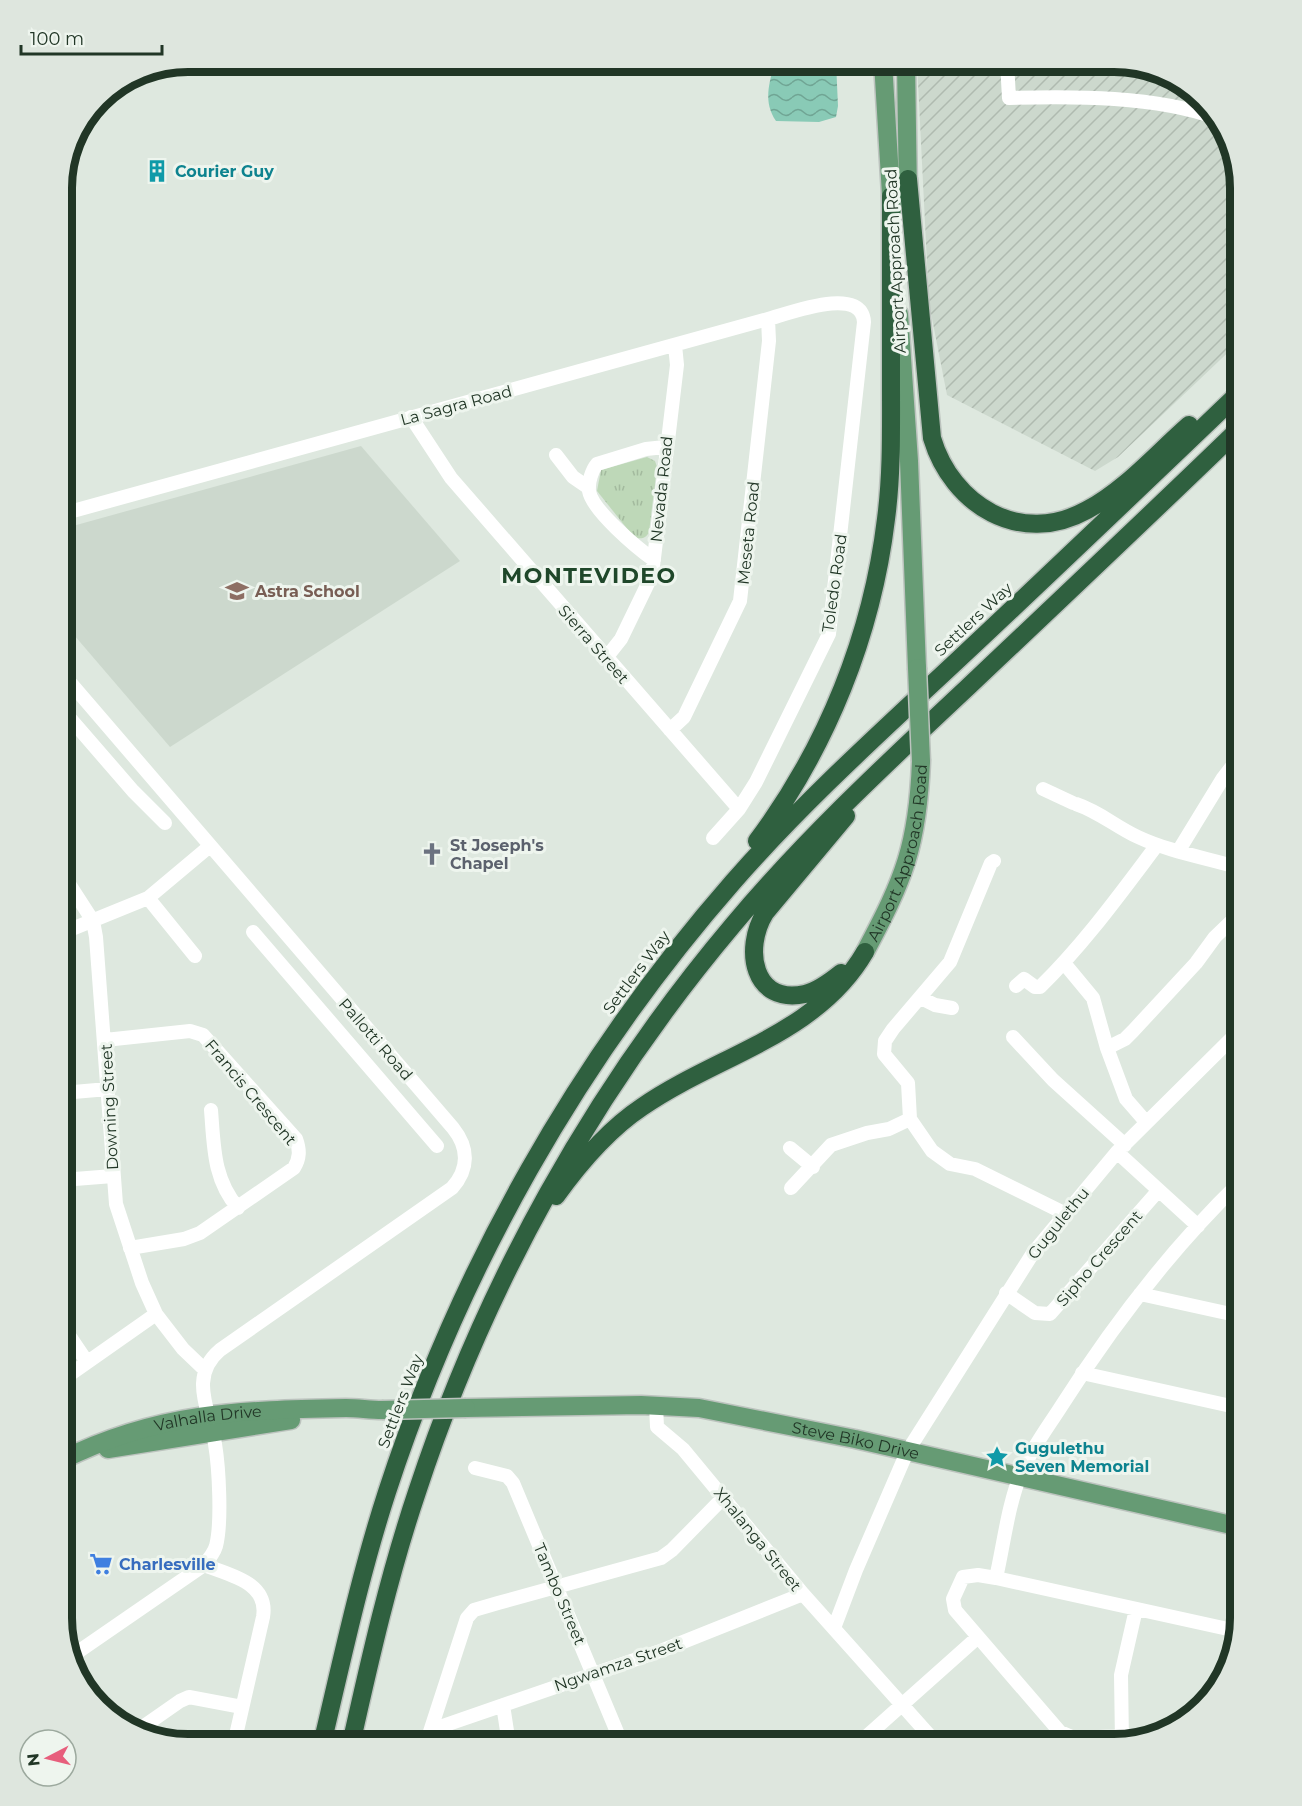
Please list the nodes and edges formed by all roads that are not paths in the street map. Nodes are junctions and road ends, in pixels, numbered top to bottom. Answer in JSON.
{"nodes":[{"id":1,"x":884,"y":72,"type":"edge"},
{"id":2,"x":906,"y":72,"type":"edge"},
{"id":3,"x":1008,"y":72,"type":"edge"},
{"id":4,"x":1202,"y":113,"type":"edge"},
{"id":5,"x":908,"y":179,"type":"junction"},
{"id":6,"x":891,"y":196,"type":"junction"},
{"id":7,"x":851,"y":304,"type":"joint"},
{"id":8,"x":768,"y":319,"type":"junction"},
{"id":9,"x":675,"y":345,"type":"junction"},
{"id":10,"x":1230,"y":389,"type":"edge"},
{"id":11,"x":1230,"y":401,"type":"edge"},
{"id":12,"x":411,"y":417,"type":"junction"},
{"id":13,"x":1230,"y":438,"type":"edge"},
{"id":14,"x":665,"y":447,"type":"junction"},
{"id":15,"x":556,"y":455,"type":"dead end"},
{"id":16,"x":909,"y":461,"type":"junction"},
{"id":17,"x":589,"y":488,"type":"junction"},
{"id":18,"x":72,"y":511,"type":"edge"},
{"id":19,"x":654,"y":560,"type":"junction"},
{"id":20,"x":606,"y":658,"type":"junction"},
{"id":21,"x":72,"y":685,"type":"edge"},
{"id":22,"x":72,"y":722,"type":"edge"},
{"id":23,"x":670,"y":730,"type":"junction"},
{"id":24,"x":904,"y":747,"type":"junction"},
{"id":25,"x":136,"y":760,"type":"junction"},
{"id":26,"x":1230,"y":769,"type":"edge"},
{"id":27,"x":118,"y":775,"type":"junction"},
{"id":28,"x":1043,"y":789,"type":"dead end"},
{"id":29,"x":739,"y":809,"type":"junction"},
{"id":30,"x":165,"y":823,"type":"dead end"},
{"id":31,"x":713,"y":838,"type":"dead end"},
{"id":32,"x":1157,"y":844,"type":"junction"},
{"id":33,"x":210,"y":846,"type":"junction"},
{"id":34,"x":1179,"y":850,"type":"junction"},
{"id":35,"x":994,"y":861,"type":"dead end"},
{"id":36,"x":1230,"y":865,"type":"edge"},
{"id":37,"x":72,"y":888,"type":"edge"},
{"id":38,"x":148,"y":898,"type":"junction"},
{"id":39,"x":93,"y":921,"type":"junction"},
{"id":40,"x":1230,"y":923,"type":"edge"},
{"id":41,"x":72,"y":929,"type":"edge"},
{"id":42,"x":253,"y":932,"type":"dead end"},
{"id":43,"x":689,"y":935,"type":"junction"},
{"id":44,"x":865,"y":951,"type":"junction"},
{"id":45,"x":304,"y":955,"type":"junction"},
{"id":46,"x":195,"y":956,"type":"dead end"},
{"id":47,"x":1064,"y":963,"type":"junction"},
{"id":48,"x":287,"y":971,"type":"junction"},
{"id":49,"x":1016,"y":986,"type":"dead end"},
{"id":50,"x":921,"y":999,"type":"junction"},
{"id":51,"x":952,"y":1008,"type":"dead end"},
{"id":52,"x":1013,"y":1037,"type":"dead end"},
{"id":53,"x":105,"y":1040,"type":"junction"},
{"id":54,"x":1230,"y":1040,"type":"edge"},
{"id":55,"x":1107,"y":1047,"type":"junction"},
{"id":56,"x":413,"y":1082,"type":"junction"},
{"id":57,"x":108,"y":1089,"type":"junction"},
{"id":58,"x":72,"y":1092,"type":"edge"},
{"id":59,"x":395,"y":1097,"type":"junction"},
{"id":60,"x":211,"y":1110,"type":"dead end"},
{"id":61,"x":910,"y":1119,"type":"junction"},
{"id":62,"x":1146,"y":1122,"type":"junction"},
{"id":63,"x":437,"y":1146,"type":"dead end"},
{"id":64,"x":790,"y":1148,"type":"dead end"},
{"id":65,"x":1121,"y":1148,"type":"junction"},
{"id":66,"x":813,"y":1167,"type":"junction"},
{"id":67,"x":113,"y":1176,"type":"junction"},
{"id":68,"x":72,"y":1179,"type":"edge"},
{"id":69,"x":791,"y":1188,"type":"dead end"},
{"id":70,"x":1158,"y":1191,"type":"junction"},
{"id":71,"x":1230,"y":1192,"type":"edge"},
{"id":72,"x":238,"y":1208,"type":"junction"},
{"id":73,"x":1064,"y":1214,"type":"junction"},
{"id":74,"x":1198,"y":1226,"type":"junction"},
{"id":75,"x":130,"y":1248,"type":"junction"},
{"id":76,"x":1006,"y":1293,"type":"junction"},
{"id":77,"x":1140,"y":1294,"type":"junction"},
{"id":78,"x":156,"y":1314,"type":"junction"},
{"id":79,"x":1230,"y":1314,"type":"edge"},
{"id":80,"x":72,"y":1340,"type":"edge"},
{"id":81,"x":87,"y":1362,"type":"junction"},
{"id":82,"x":208,"y":1365,"type":"junction"},
{"id":83,"x":72,"y":1373,"type":"edge"},
{"id":84,"x":1082,"y":1373,"type":"junction"},
{"id":85,"x":457,"y":1386,"type":"junction"},
{"id":86,"x":656,"y":1405,"type":"junction"},
{"id":87,"x":1230,"y":1406,"type":"edge"},
{"id":88,"x":466,"y":1408,"type":"joint"},
{"id":89,"x":209,"y":1423,"type":"junction"},
{"id":90,"x":909,"y":1448,"type":"junction"},
{"id":91,"x":72,"y":1456,"type":"edge"},
{"id":92,"x":72,"y":1462,"type":"edge"},
{"id":93,"x":475,"y":1468,"type":"dead end"},
{"id":94,"x":1019,"y":1477,"type":"junction"},
{"id":95,"x":724,"y":1497,"type":"junction"},
{"id":96,"x":1230,"y":1525,"type":"edge"},
{"id":97,"x":204,"y":1565,"type":"junction"},
{"id":98,"x":996,"y":1578,"type":"junction"},
{"id":99,"x":556,"y":1587,"type":"junction"},
{"id":100,"x":802,"y":1594,"type":"junction"},
{"id":101,"x":1136,"y":1609,"type":"junction"},
{"id":102,"x":834,"y":1628,"type":"junction"},
{"id":103,"x":1229,"y":1629,"type":"edge"},
{"id":104,"x":978,"y":1637,"type":"junction"},
{"id":105,"x":77,"y":1652,"type":"edge"},
{"id":106,"x":594,"y":1673,"type":"junction"},
{"id":107,"x":903,"y":1704,"type":"junction"},
{"id":108,"x":503,"y":1705,"type":"junction"},
{"id":109,"x":242,"y":1707,"type":"junction"},
{"id":110,"x":145,"y":1725,"type":"edge"},
{"id":111,"x":431,"y":1730,"type":"junction"},
{"id":112,"x":1122,"y":1733,"type":"edge"},
{"id":113,"x":236,"y":1734,"type":"edge"},
{"id":114,"x":324,"y":1734,"type":"edge"},
{"id":115,"x":353,"y":1734,"type":"edge"},
{"id":116,"x":430,"y":1734,"type":"edge"},
{"id":117,"x":507,"y":1734,"type":"edge"},
{"id":118,"x":618,"y":1734,"type":"edge"},
{"id":119,"x":869,"y":1734,"type":"edge"},
{"id":120,"x":928,"y":1734,"type":"edge"},
{"id":121,"x":1063,"y":1734,"type":"edge"}],
"edges":[{"from":1,"to":6,"type":"main road","name":"Airport Approach Road"},
{"from":2,"to":5,"type":"main road","name":"Airport Approach Road"},
{"from":3,"to":4,"type":"street"},
{"from":5,"to":10,"type":"highway"},
{"from":5,"to":16,"type":"main road","name":"Airport Approach Road"},
{"from":6,"to":16,"type":"main road","name":"Airport Approach Road"},
{"from":6,"to":43,"type":"highway"},
{"from":7,"to":8,"type":"street","name":"La Sagra Road"},
{"from":7,"to":29,"type":"street","name":"Toledo Road"},
{"from":8,"to":9,"type":"street","name":"La Sagra Road"},
{"from":8,"to":23,"type":"street","name":"Meseta Road"},
{"from":9,"to":12,"type":"street","name":"La Sagra Road"},
{"from":9,"to":14,"type":"street","name":"Nevada Road"},
{"from":11,"to":43,"type":"highway","name":"Settlers Way"},
{"from":12,"to":18,"type":"street","name":"La Sagra Road"},
{"from":12,"to":20,"type":"street","name":"Sierra Street"},
{"from":13,"to":24,"type":"highway"},
{"from":14,"to":17,"type":"street"},
{"from":14,"to":19,"type":"street","name":"Nevada Road"},
{"from":15,"to":17,"type":"street"},
{"from":16,"to":44,"type":"main road","name":"Airport Approach Road","bridge":true},
{"from":17,"to":19,"type":"street"},
{"from":19,"to":20,"type":"street","name":"Nevada Road"},
{"from":20,"to":23,"type":"street","name":"Sierra Street"},
{"from":21,"to":25,"type":"street","name":"Pallotti Road"},
{"from":22,"to":27,"type":"street"},
{"from":23,"to":29,"type":"street","name":"Sierra Street"},
{"from":24,"to":44,"type":"highway"},
{"from":24,"to":85,"type":"highway"},
{"from":25,"to":27,"type":"street"},
{"from":25,"to":33,"type":"street","name":"Pallotti Road"},
{"from":26,"to":34,"type":"street"},
{"from":27,"to":30,"type":"street"},
{"from":28,"to":32,"type":"street"},
{"from":29,"to":31,"type":"street","name":"Toledo Road"},
{"from":32,"to":34,"type":"street"},
{"from":32,"to":47,"type":"street"},
{"from":33,"to":38,"type":"street"},
{"from":33,"to":45,"type":"street","name":"Pallotti Road"},
{"from":34,"to":36,"type":"street"},
{"from":35,"to":50,"type":"street"},
{"from":37,"to":39,"type":"street","name":"Downing Street"},
{"from":38,"to":39,"type":"street"},
{"from":38,"to":46,"type":"street"},
{"from":39,"to":41,"type":"street"},
{"from":39,"to":53,"type":"street","name":"Downing Street"},
{"from":40,"to":55,"type":"street"},
{"from":42,"to":48,"type":"street","name":"Pallotti Road"},
{"from":43,"to":114,"type":"highway","name":"Settlers Way"},
{"from":44,"to":85,"type":"highway"},
{"from":45,"to":48,"type":"street"},
{"from":45,"to":56,"type":"street","name":"Pallotti Road"},
{"from":47,"to":49,"type":"street"},
{"from":47,"to":55,"type":"street"},
{"from":48,"to":59,"type":"street","name":"Pallotti Road"},
{"from":50,"to":51,"type":"street"},
{"from":50,"to":61,"type":"street"},
{"from":52,"to":65,"type":"street"},
{"from":53,"to":57,"type":"street","name":"Downing Street"},
{"from":53,"to":72,"type":"street","name":"Francis Crescent"},
{"from":54,"to":62,"type":"street","name":"Gugulethu"},
{"from":55,"to":62,"type":"street"},
{"from":56,"to":59,"type":"street"},
{"from":56,"to":82,"type":"street","name":"Pallotti Road"},
{"from":57,"to":58,"type":"street"},
{"from":57,"to":67,"type":"street","name":"Downing Street"},
{"from":59,"to":63,"type":"street","name":"Pallotti Road"},
{"from":60,"to":72,"type":"street"},
{"from":61,"to":66,"type":"street"},
{"from":61,"to":73,"type":"street"},
{"from":62,"to":65,"type":"street","name":"Gugulethu"},
{"from":64,"to":66,"type":"street"},
{"from":65,"to":70,"type":"street"},
{"from":65,"to":73,"type":"street","name":"Gugulethu"},
{"from":66,"to":69,"type":"street"},
{"from":67,"to":68,"type":"street"},
{"from":67,"to":75,"type":"street","name":"Downing Street"},
{"from":70,"to":74,"type":"street"},
{"from":70,"to":76,"type":"street","name":"Sipho Crescent"},
{"from":71,"to":74,"type":"street"},
{"from":72,"to":75,"type":"street","name":"Francis Crescent"},
{"from":73,"to":76,"type":"street","name":"Gugulethu"},
{"from":74,"to":77,"type":"street"},
{"from":75,"to":78,"type":"street","name":"Downing Street"},
{"from":76,"to":90,"type":"street","name":"Gugulethu"},
{"from":77,"to":79,"type":"street"},
{"from":77,"to":84,"type":"street"},
{"from":78,"to":81,"type":"street"},
{"from":78,"to":82,"type":"street","name":"Downing Street"},
{"from":80,"to":81,"type":"street"},
{"from":81,"to":83,"type":"street"},
{"from":82,"to":89,"type":"street"},
{"from":84,"to":87,"type":"street"},
{"from":84,"to":94,"type":"street"},
{"from":85,"to":115,"type":"highway"},
{"from":86,"to":88,"type":"main road","name":"Steve Biko Drive"},
{"from":86,"to":90,"type":"main road","name":"Steve Biko Drive"},
{"from":86,"to":95,"type":"street","name":"Xhalanga Street"},
{"from":88,"to":89,"type":"main road","name":"Valhalla Drive","bridge":true},
{"from":89,"to":91,"type":"main road","name":"Valhalla Drive"},
{"from":89,"to":92,"type":"main road","name":"Valhalla Drive"},
{"from":89,"to":97,"type":"street"},
{"from":90,"to":94,"type":"main road","name":"Steve Biko Drive"},
{"from":90,"to":102,"type":"street","name":"Gugulethu"},
{"from":93,"to":99,"type":"street","name":"Tambo Street"},
{"from":94,"to":96,"type":"main road","name":"Steve Biko Drive"},
{"from":94,"to":98,"type":"street"},
{"from":95,"to":99,"type":"street"},
{"from":95,"to":100,"type":"street","name":"Xhalanga Street"},
{"from":97,"to":105,"type":"street"},
{"from":97,"to":109,"type":"street"},
{"from":98,"to":101,"type":"street"},
{"from":98,"to":104,"type":"street"},
{"from":99,"to":106,"type":"street","name":"Tambo Street"},
{"from":99,"to":111,"type":"street"},
{"from":100,"to":102,"type":"street","name":"Xhalanga Street"},
{"from":100,"to":106,"type":"street","name":"Ngwamza Street"},
{"from":101,"to":103,"type":"street"},
{"from":101,"to":112,"type":"street"},
{"from":102,"to":107,"type":"street","name":"Xhalanga Street"},
{"from":104,"to":107,"type":"street"},
{"from":104,"to":121,"type":"street"},
{"from":106,"to":108,"type":"street","name":"Ngwamza Street"},
{"from":106,"to":118,"type":"street","name":"Tambo Street"},
{"from":107,"to":119,"type":"street"},
{"from":107,"to":120,"type":"street","name":"Xhalanga Street"},
{"from":108,"to":111,"type":"street","name":"Ngwamza Street"},
{"from":108,"to":117,"type":"street"},
{"from":109,"to":110,"type":"street"},
{"from":109,"to":113,"type":"street"},
{"from":111,"to":116,"type":"street"}]}
